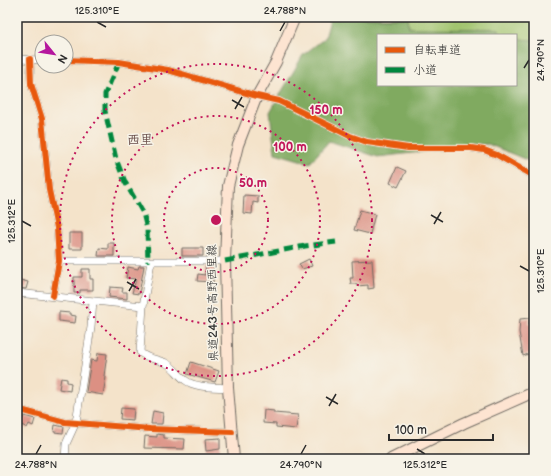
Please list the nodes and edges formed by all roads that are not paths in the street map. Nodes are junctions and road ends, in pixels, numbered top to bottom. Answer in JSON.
{"nodes":[{"id":1,"x":295,"y":17,"type":"edge"},
{"id":2,"x":17,"y":59,"type":"edge"},
{"id":3,"x":30,"y":59,"type":"junction"},
{"id":4,"x":34,"y":59,"type":"edge"},
{"id":5,"x":74,"y":60,"type":"edge"},
{"id":6,"x":257,"y":96,"type":"junction"},
{"id":7,"x":534,"y":176,"type":"edge"},
{"id":8,"x":60,"y":261,"type":"junction"},
{"id":9,"x":150,"y":262,"type":"junction"},
{"id":10,"x":225,"y":262,"type":"junction"},
{"id":11,"x":17,"y":293,"type":"edge"},
{"id":12,"x":53,"y":296,"type":"junction"},
{"id":13,"x":93,"y":301,"type":"junction"},
{"id":14,"x":143,"y":306,"type":"junction"},
{"id":15,"x":228,"y":388,"type":"junction"},
{"id":16,"x":534,"y":392,"type":"edge"},
{"id":17,"x":17,"y":409,"type":"edge"},
{"id":18,"x":76,"y":422,"type":"junction"},
{"id":19,"x":232,"y":432,"type":"junction"},
{"id":20,"x":65,"y":459,"type":"edge"},
{"id":21,"x":234,"y":459,"type":"edge"},
{"id":22,"x":391,"y":459,"type":"edge"}],
"edges":[{"from":1,"to":6,"type":"main road","name":"県道243号高野西里線"},
{"from":2,"to":3,"type":"street"},
{"from":3,"to":4,"type":"street"},
{"from":3,"to":8,"type":"street"},
{"from":5,"to":6,"type":"street"},
{"from":6,"to":7,"type":"street"},
{"from":6,"to":10,"type":"main road","name":"県道243号高野西里線"},
{"from":8,"to":9,"type":"street"},
{"from":8,"to":12,"type":"street"},
{"from":9,"to":10,"type":"street"},
{"from":9,"to":14,"type":"street"},
{"from":10,"to":15,"type":"main road","name":"県道243号高野西里線"},
{"from":11,"to":12,"type":"street"},
{"from":12,"to":13,"type":"street"},
{"from":13,"to":14,"type":"street"},
{"from":13,"to":18,"type":"street"},
{"from":14,"to":15,"type":"street"},
{"from":15,"to":19,"type":"main road","name":"県道243号高野西里線"},
{"from":16,"to":22,"type":"main road"},
{"from":17,"to":18,"type":"street"},
{"from":18,"to":19,"type":"street"},
{"from":18,"to":20,"type":"street"},
{"from":19,"to":21,"type":"main road","name":"県道243号高野西里線"}]}
